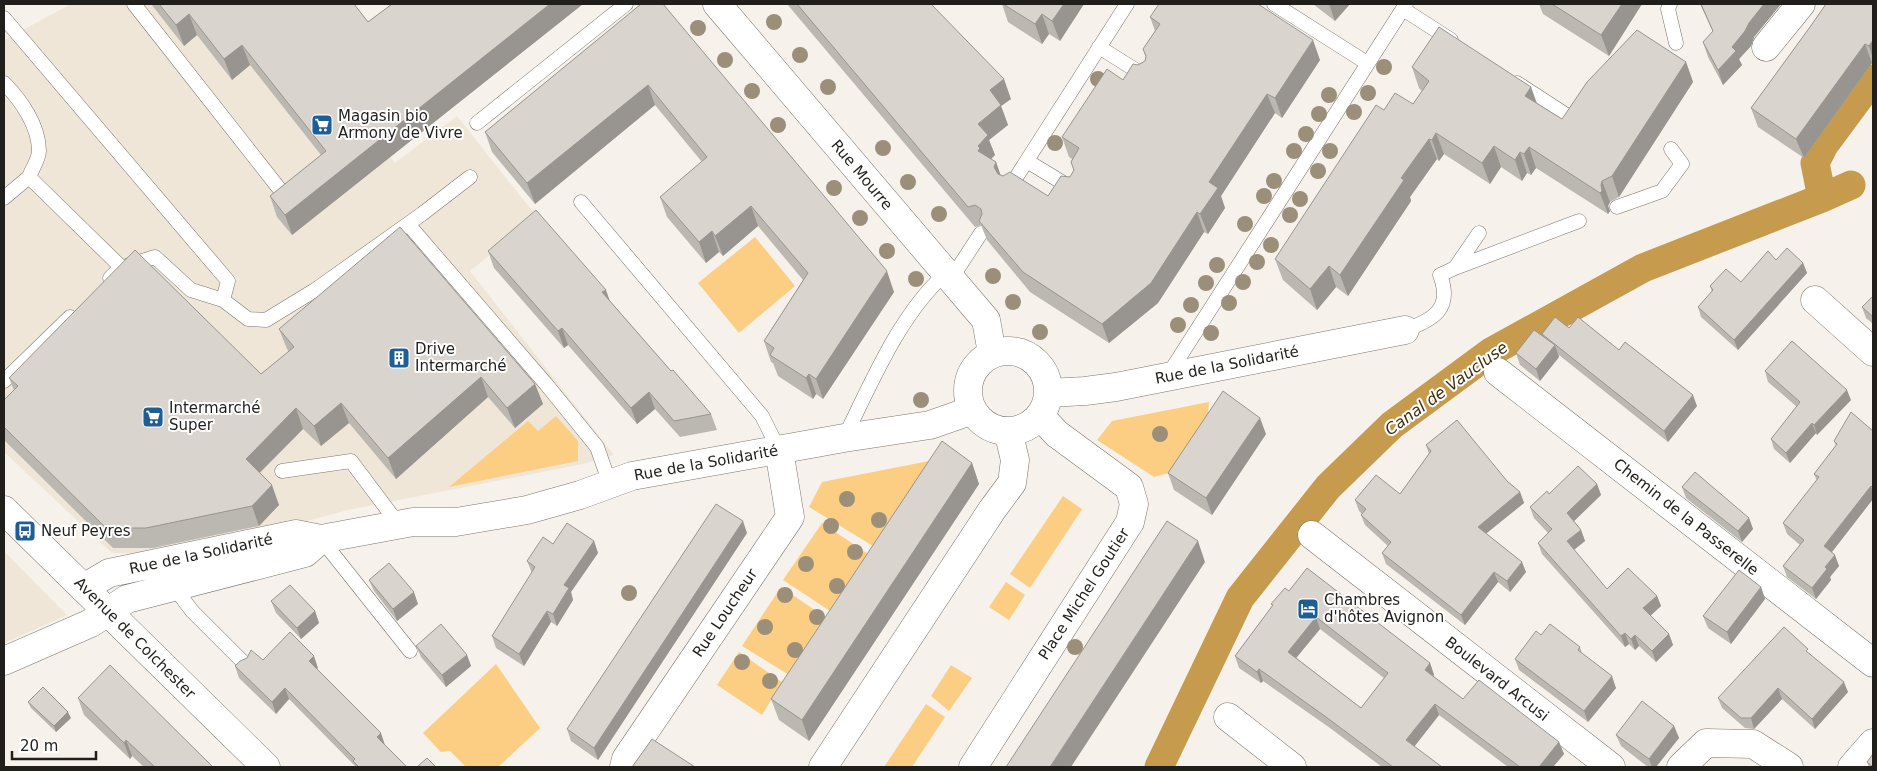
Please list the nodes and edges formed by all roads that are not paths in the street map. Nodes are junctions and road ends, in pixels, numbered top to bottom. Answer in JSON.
{"nodes":[{"id":1,"x":134,"y":4,"type":"edge"},
{"id":2,"x":626,"y":4,"type":"edge"},
{"id":3,"x":717,"y":4,"type":"edge"},
{"id":4,"x":1127,"y":4,"type":"edge"},
{"id":5,"x":1274,"y":4,"type":"edge"},
{"id":6,"x":1670,"y":4,"type":"edge"},
{"id":7,"x":1801,"y":4,"type":"edge"},
{"id":8,"x":1404,"y":6,"type":"edge"},
{"id":9,"x":4,"y":18,"type":"edge"},
{"id":10,"x":1676,"y":43,"type":"dead end"},
{"id":11,"x":1459,"y":45,"type":"edge"},
{"id":12,"x":1099,"y":47,"type":"junction"},
{"id":13,"x":1766,"y":47,"type":"dead end"},
{"id":14,"x":1367,"y":63,"type":"junction"},
{"id":15,"x":1145,"y":76,"type":"edge"},
{"id":16,"x":1507,"y":76,"type":"edge"},
{"id":17,"x":4,"y":83,"type":"edge"},
{"id":18,"x":1571,"y":118,"type":"edge"},
{"id":19,"x":477,"y":123,"type":"dead end"},
{"id":20,"x":1671,"y":150,"type":"dead end"},
{"id":21,"x":1027,"y":161,"type":"junction"},
{"id":22,"x":29,"y":176,"type":"junction"},
{"id":23,"x":470,"y":177,"type":"dead end"},
{"id":24,"x":1010,"y":186,"type":"edge"},
{"id":25,"x":1073,"y":189,"type":"edge"},
{"id":26,"x":285,"y":196,"type":"edge"},
{"id":27,"x":4,"y":198,"type":"edge"},
{"id":28,"x":581,"y":202,"type":"dead end"},
{"id":29,"x":1616,"y":207,"type":"dead end"},
{"id":30,"x":1579,"y":221,"type":"dead end"},
{"id":31,"x":408,"y":224,"type":"junction"},
{"id":32,"x":981,"y":233,"type":"edge"},
{"id":33,"x":1479,"y":233,"type":"dead end"},
{"id":34,"x":121,"y":267,"type":"junction"},
{"id":35,"x":1455,"y":268,"type":"junction"},
{"id":36,"x":949,"y":276,"type":"junction"},
{"id":37,"x":101,"y":286,"type":"edge"},
{"id":38,"x":223,"y":300,"type":"junction"},
{"id":39,"x":1815,"y":300,"type":"dead end"},
{"id":40,"x":81,"y":306,"type":"edge"},
{"id":41,"x":1405,"y":330,"type":"joint"},
{"id":42,"x":1873,"y":352,"type":"edge"},
{"id":43,"x":992,"y":353,"type":"junction"},
{"id":44,"x":1498,"y":372,"type":"dead end"},
{"id":45,"x":1168,"y":376,"type":"junction"},
{"id":46,"x":4,"y":381,"type":"edge"},
{"id":47,"x":1044,"y":405,"type":"junction"},
{"id":48,"x":972,"y":410,"type":"junction"},
{"id":49,"x":1008,"y":431,"type":"junction"},
{"id":50,"x":844,"y":438,"type":"junction"},
{"id":51,"x":779,"y":450,"type":"junction"},
{"id":52,"x":282,"y":471,"type":"dead end"},
{"id":53,"x":610,"y":484,"type":"junction"},
{"id":54,"x":4,"y":510,"type":"edge"},
{"id":55,"x":406,"y":524,"type":"junction"},
{"id":56,"x":1312,"y":535,"type":"dead end"},
{"id":57,"x":322,"y":539,"type":"junction"},
{"id":58,"x":174,"y":587,"type":"junction"},
{"id":59,"x":84,"y":588,"type":"junction"},
{"id":60,"x":107,"y":611,"type":"junction"},
{"id":61,"x":410,"y":651,"type":"dead end"},
{"id":62,"x":4,"y":661,"type":"edge"},
{"id":63,"x":1873,"y":663,"type":"edge"},
{"id":64,"x":245,"y":664,"type":"edge"},
{"id":65,"x":1228,"y":717,"type":"dead end"},
{"id":66,"x":1873,"y":743,"type":"edge"},
{"id":67,"x":266,"y":767,"type":"edge"},
{"id":68,"x":624,"y":767,"type":"edge"},
{"id":69,"x":823,"y":767,"type":"edge"},
{"id":70,"x":973,"y":767,"type":"edge"},
{"id":71,"x":1292,"y":767,"type":"edge"},
{"id":72,"x":1611,"y":767,"type":"edge"},
{"id":73,"x":1681,"y":767,"type":"edge"},
{"id":74,"x":1789,"y":767,"type":"edge"},
{"id":75,"x":1852,"y":767,"type":"edge"}],
"edges":[{"from":1,"to":26,"type":"lane"},
{"from":2,"to":19,"type":"lane"},
{"from":3,"to":36,"type":"street","name":"Rue Mourre"},
{"from":4,"to":12,"type":"lane"},
{"from":5,"to":14,"type":"lane"},
{"from":6,"to":10,"type":"lane"},
{"from":7,"to":13,"type":"street"},
{"from":8,"to":11,"type":"lane"},
{"from":8,"to":14,"type":"lane"},
{"from":9,"to":38,"type":"lane"},
{"from":12,"to":15,"type":"lane"},
{"from":12,"to":21,"type":"lane"},
{"from":14,"to":45,"type":"lane"},
{"from":16,"to":18,"type":"lane"},
{"from":17,"to":22,"type":"lane"},
{"from":20,"to":29,"type":"lane"},
{"from":21,"to":24,"type":"lane"},
{"from":21,"to":25,"type":"lane"},
{"from":22,"to":27,"type":"lane"},
{"from":22,"to":34,"type":"lane"},
{"from":23,"to":31,"type":"lane"},
{"from":28,"to":51,"type":"lane"},
{"from":30,"to":35,"type":"lane"},
{"from":31,"to":38,"type":"lane"},
{"from":31,"to":53,"type":"lane"},
{"from":32,"to":36,"type":"lane"},
{"from":33,"to":35,"type":"lane"},
{"from":34,"to":37,"type":"lane"},
{"from":34,"to":38,"type":"lane"},
{"from":35,"to":41,"type":"lane"},
{"from":36,"to":43,"type":"street","name":"Rue Mourre"},
{"from":36,"to":50,"type":"lane"},
{"from":39,"to":42,"type":"street"},
{"from":40,"to":46,"type":"lane"},
{"from":41,"to":45,"type":"street","name":"Rue de la Solidarité"},
{"from":43,"to":47,"type":"street"},
{"from":43,"to":48,"type":"street"},
{"from":44,"to":63,"type":"street","name":"Chemin de la Passerelle"},
{"from":45,"to":47,"type":"street","name":"Rue de la Solidarité"},
{"from":47,"to":49,"type":"street"},
{"from":47,"to":70,"type":"street","name":"Place Michel Goutier"},
{"from":48,"to":49,"type":"street"},
{"from":48,"to":50,"type":"street","name":"Rue de la Solidarité"},
{"from":49,"to":69,"type":"street"},
{"from":50,"to":51,"type":"street","name":"Rue de la Solidarité"},
{"from":51,"to":53,"type":"street","name":"Rue de la Solidarité"},
{"from":51,"to":68,"type":"street","name":"Rue Loucheur"},
{"from":52,"to":55,"type":"lane"},
{"from":53,"to":55,"type":"street","name":"Rue de la Solidarité"},
{"from":54,"to":59,"type":"street","name":"Avenue de Colchester"},
{"from":55,"to":57,"type":"street","name":"Rue de la Solidarité"},
{"from":56,"to":72,"type":"street","name":"Boulevard Arcusi"},
{"from":57,"to":58,"type":"street","name":"Rue de la Solidarité"},
{"from":57,"to":59,"type":"street","name":"Rue de la Solidarité"},
{"from":57,"to":61,"type":"lane"},
{"from":58,"to":60,"type":"street","name":"Rue de la Solidarité"},
{"from":58,"to":64,"type":"lane"},
{"from":59,"to":60,"type":"street","name":"Avenue de Colchester"},
{"from":60,"to":62,"type":"street","name":"Rue de la Solidarité"},
{"from":60,"to":67,"type":"street","name":"Avenue de Colchester"},
{"from":65,"to":71,"type":"street"},
{"from":66,"to":75,"type":"street"},
{"from":73,"to":74,"type":"street"}]}
